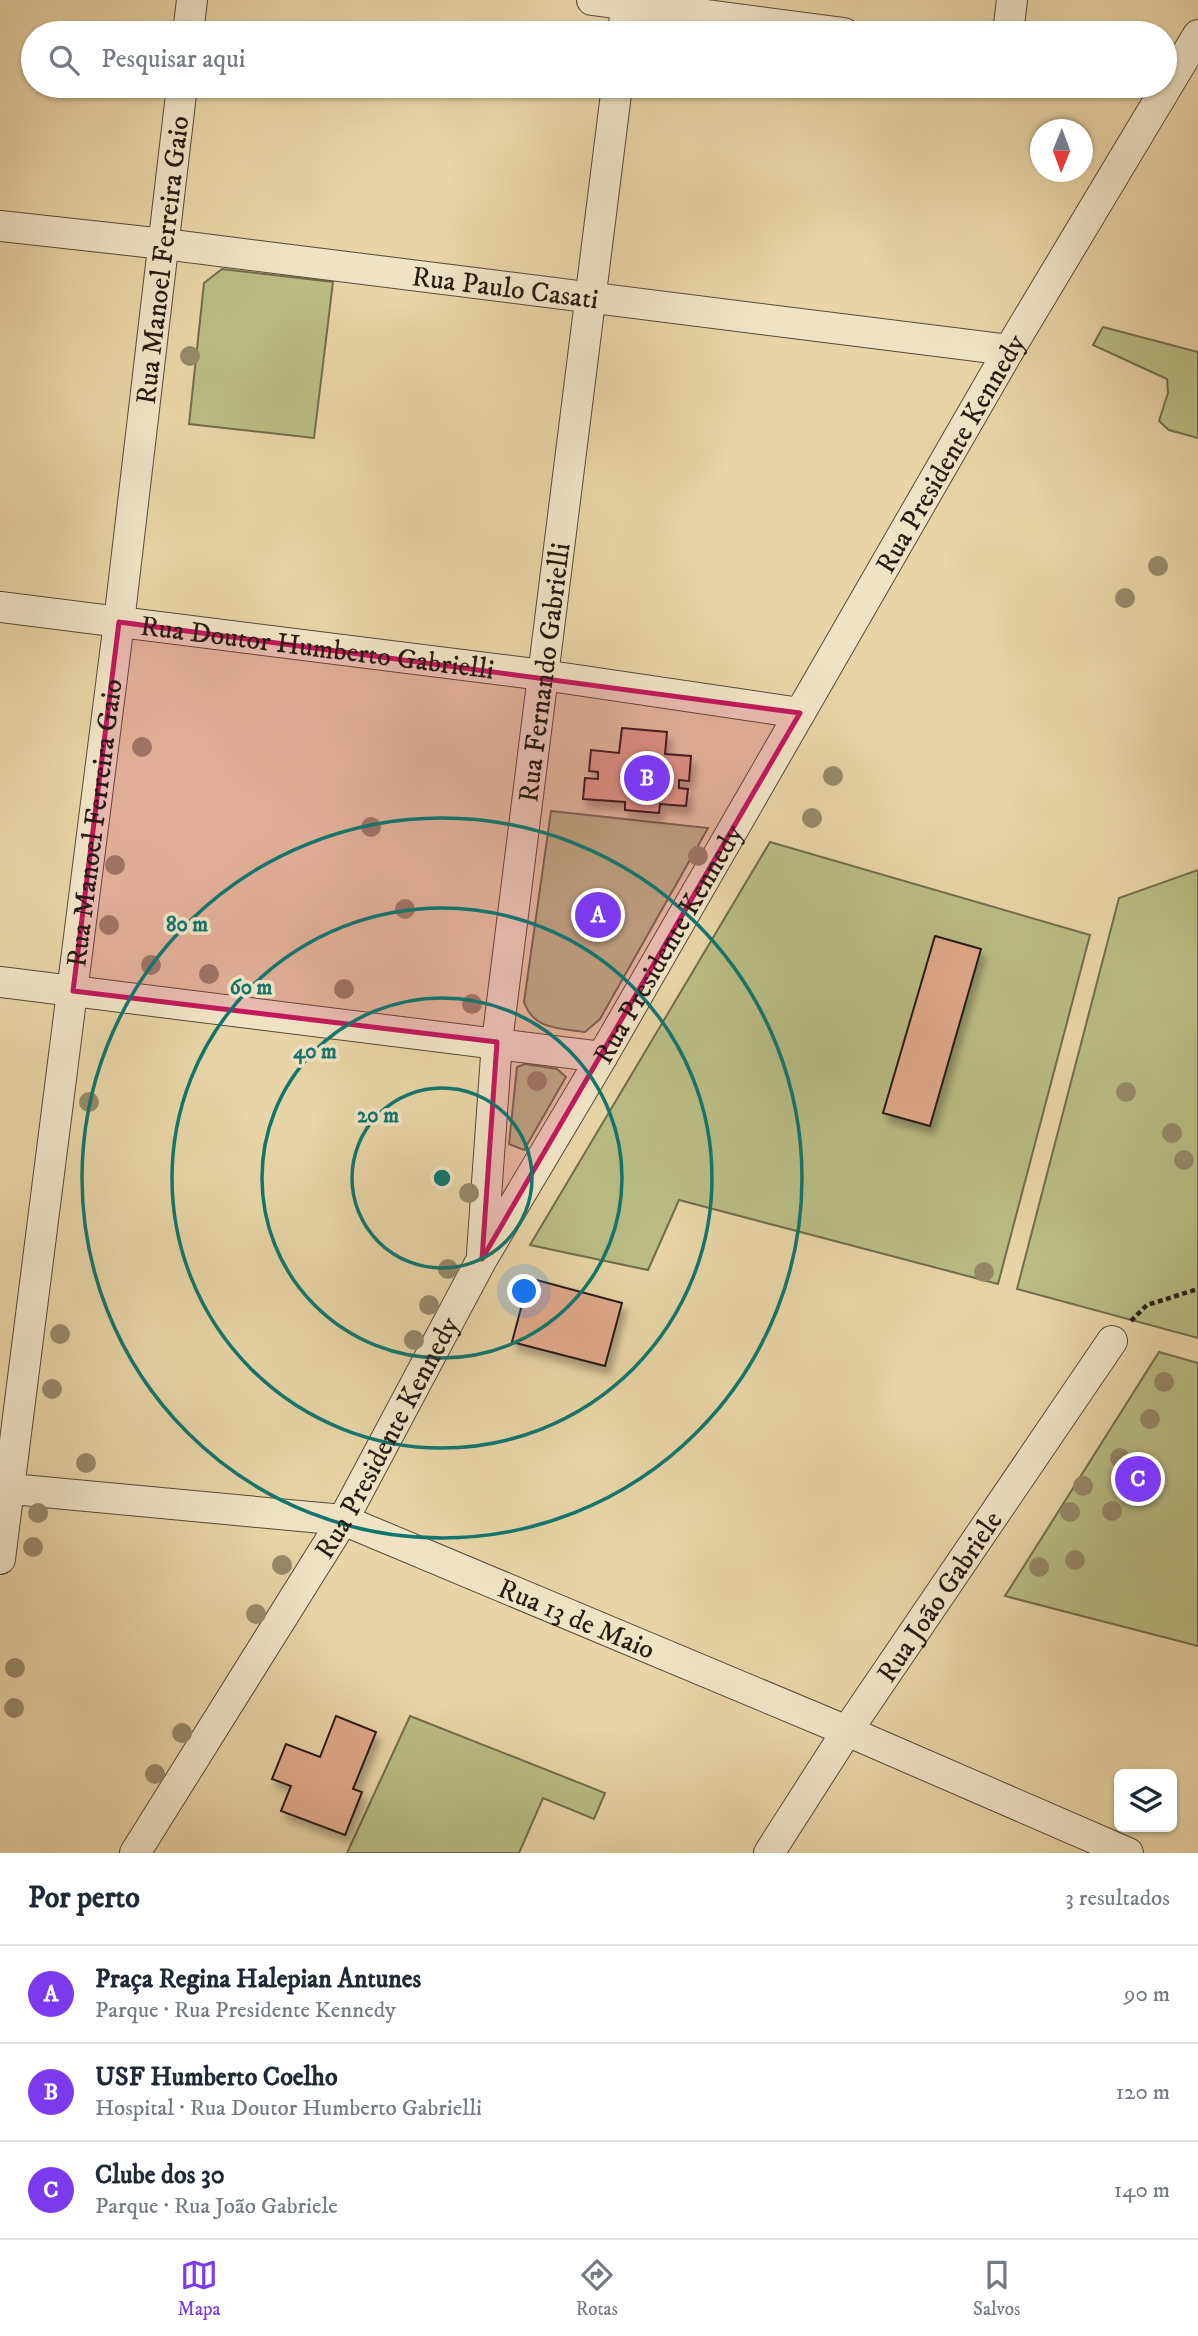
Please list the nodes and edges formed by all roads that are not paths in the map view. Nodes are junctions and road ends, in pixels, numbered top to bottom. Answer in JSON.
{"nodes":[{"id":1,"x":192,"y":0,"type":"edge"},
{"id":2,"x":592,"y":0,"type":"edge"},
{"id":3,"x":1012,"y":0,"type":"edge"},
{"id":4,"x":625,"y":13,"type":"edge"},
{"id":5,"x":189,"y":21,"type":"edge"},
{"id":6,"x":713,"y":21,"type":"edge"},
{"id":7,"x":1009,"y":21,"type":"edge"},
{"id":8,"x":1198,"y":35,"type":"edge"},
{"id":9,"x":1177,"y":61,"type":"edge"},
{"id":10,"x":181,"y":98,"type":"edge"},
{"id":11,"x":616,"y":98,"type":"edge"},
{"id":12,"x":1154,"y":98,"type":"edge"},
{"id":13,"x":0,"y":226,"type":"edge"},
{"id":14,"x":164,"y":244,"type":"junction"},
{"id":15,"x":592,"y":296,"type":"junction"},
{"id":16,"x":1009,"y":350,"type":"junction"},
{"id":17,"x":0,"y":607,"type":"edge"},
{"id":18,"x":120,"y":622,"type":"junction"},
{"id":19,"x":543,"y":675,"type":"junction"},
{"id":20,"x":800,"y":713,"type":"junction"},
{"id":21,"x":0,"y":982,"type":"edge"},
{"id":22,"x":73,"y":991,"type":"junction"},
{"id":23,"x":498,"y":1042,"type":"junction"},
{"id":24,"x":602,"y":1057,"type":"junction"},
{"id":25,"x":482,"y":1259,"type":"junction"},
{"id":26,"x":1112,"y":1341,"type":"road end"},
{"id":27,"x":4,"y":1488,"type":"edge"},
{"id":28,"x":342,"y":1520,"type":"junction"},
{"id":29,"x":0,"y":1559,"type":"edge"},
{"id":30,"x":846,"y":1731,"type":"junction"},
{"id":31,"x":135,"y":1853,"type":"edge"},
{"id":32,"x":769,"y":1853,"type":"edge"},
{"id":33,"x":1128,"y":1853,"type":"edge"}],
"edges":[{"from":1,"to":5,"type":"street"},
{"from":2,"to":4,"type":"street"},
{"from":3,"to":7,"type":"street"},
{"from":4,"to":6,"type":"street"},
{"from":8,"to":9,"type":"street","name":"Rua Presidente Kennedy"},
{"from":10,"to":14,"type":"street","name":"Rua Manoel Ferreira Gaio"},
{"from":11,"to":15,"type":"street","name":"Rua Fernando Gabrielli"},
{"from":12,"to":16,"type":"street","name":"Rua Presidente Kennedy"},
{"from":13,"to":14,"type":"street","name":"Rua Paulo Casati"},
{"from":14,"to":15,"type":"street","name":"Rua Paulo Casati"},
{"from":14,"to":18,"type":"street","name":"Rua Manoel Ferreira Gaio"},
{"from":15,"to":16,"type":"street","name":"Rua Paulo Casati"},
{"from":15,"to":19,"type":"street","name":"Rua Fernando Gabrielli"},
{"from":16,"to":20,"type":"street","name":"Rua Presidente Kennedy"},
{"from":17,"to":18,"type":"street","name":"Rua Doutor Humberto Gabrielli"},
{"from":18,"to":19,"type":"street","name":"Rua Doutor Humberto Gabrielli"},
{"from":18,"to":22,"type":"street","name":"Rua Manoel Ferreira Gaio"},
{"from":19,"to":20,"type":"street","name":"Rua Doutor Humberto Gabrielli"},
{"from":19,"to":23,"type":"street","name":"Rua Fernando Gabrielli"},
{"from":20,"to":24,"type":"street","name":"Rua Presidente Kennedy"},
{"from":21,"to":22,"type":"street"},
{"from":22,"to":23,"type":"street"},
{"from":22,"to":27,"type":"street","name":"Rua Manoel Ferreira Gaio"},
{"from":23,"to":24,"type":"street"},
{"from":23,"to":25,"type":"street","name":"Rua Fernando Gabrielli"},
{"from":24,"to":25,"type":"street","name":"Rua Presidente Kennedy"},
{"from":25,"to":28,"type":"street","name":"Rua Presidente Kennedy"},
{"from":26,"to":30,"type":"street","name":"Rua João Gabriele"},
{"from":27,"to":28,"type":"street","name":"Rua 13 de Maio"},
{"from":27,"to":29,"type":"street","name":"Rua Manoel Ferreira Gaio"},
{"from":28,"to":30,"type":"street","name":"Rua 13 de Maio"},
{"from":28,"to":31,"type":"street","name":"Rua Presidente Kennedy"},
{"from":30,"to":32,"type":"street","name":"Rua João Gabriele"},
{"from":30,"to":33,"type":"street","name":"Rua 13 de Maio"}]}
